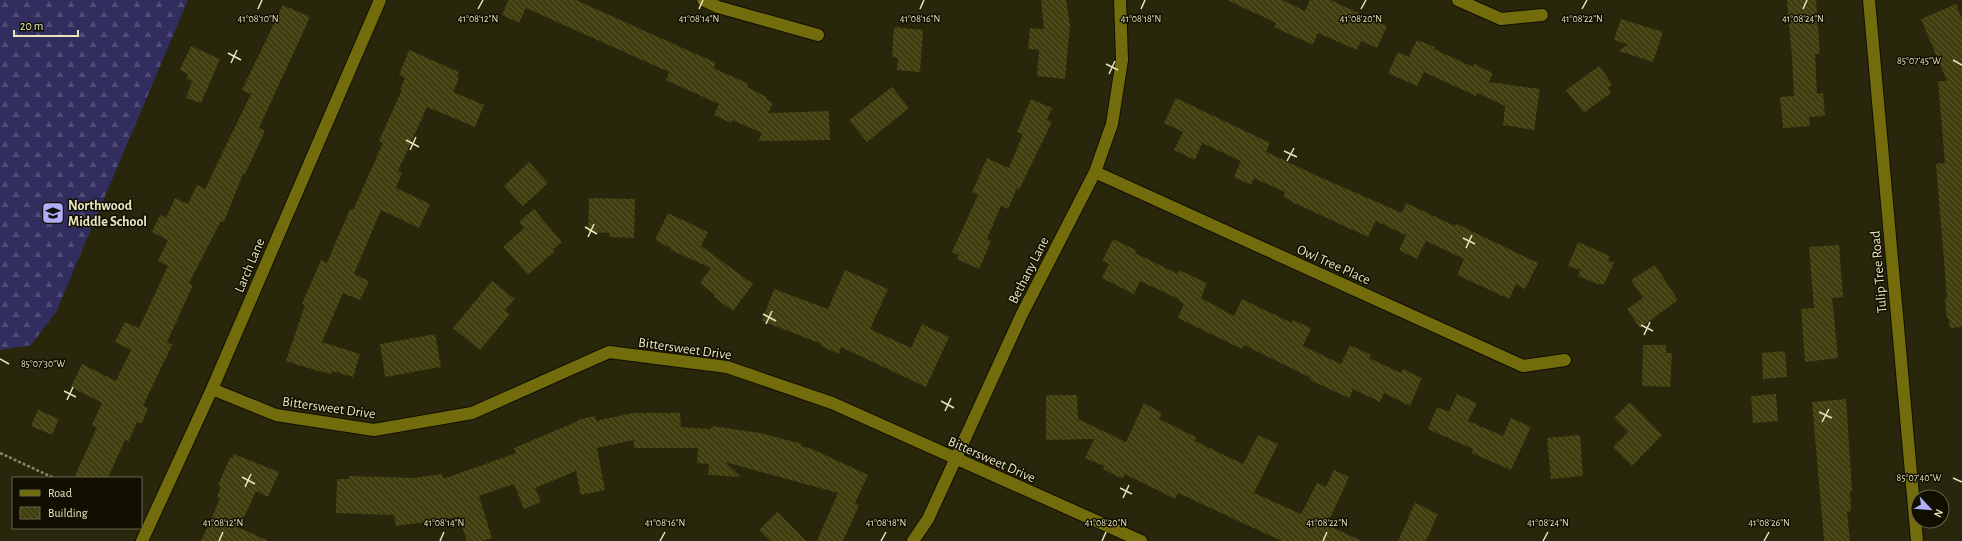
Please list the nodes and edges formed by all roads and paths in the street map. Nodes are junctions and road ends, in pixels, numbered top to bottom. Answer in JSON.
{"nodes":[{"id":1,"x":380,"y":0,"type":"edge"},
{"id":2,"x":703,"y":0,"type":"edge"},
{"id":3,"x":1120,"y":0,"type":"edge"},
{"id":4,"x":1458,"y":0,"type":"edge"},
{"id":5,"x":1869,"y":0,"type":"edge"},
{"id":6,"x":1542,"y":15,"type":"dead end"},
{"id":7,"x":818,"y":35,"type":"dead end"},
{"id":8,"x":1095,"y":172,"type":"junction"},
{"id":9,"x":1565,"y":360,"type":"dead end"},
{"id":10,"x":212,"y":389,"type":"junction"},
{"id":11,"x":0,"y":453,"type":"edge"},
{"id":12,"x":956,"y":459,"type":"junction"},
{"id":13,"x":52,"y":477,"type":"edge"},
{"id":14,"x":142,"y":541,"type":"edge"},
{"id":15,"x":913,"y":541,"type":"edge"},
{"id":16,"x":1141,"y":541,"type":"edge"},
{"id":17,"x":1917,"y":541,"type":"edge"}],
"edges":[{"from":1,"to":10,"type":"street","name":"Larch Lane"},
{"from":2,"to":7,"type":"street"},
{"from":3,"to":8,"type":"street","name":"Bethany Lane"},
{"from":4,"to":6,"type":"street"},
{"from":5,"to":17,"type":"street","name":"Tulip Tree Road"},
{"from":8,"to":9,"type":"street","name":"Owl Tree Place"},
{"from":8,"to":12,"type":"street","name":"Bethany Lane"},
{"from":10,"to":12,"type":"street","name":"Bittersweet Drive"},
{"from":10,"to":14,"type":"street","name":"Larch Lane"},
{"from":11,"to":13,"type":"path"},
{"from":12,"to":15,"type":"street","name":"Bethany Lane"},
{"from":12,"to":16,"type":"street","name":"Bittersweet Drive"}]}
